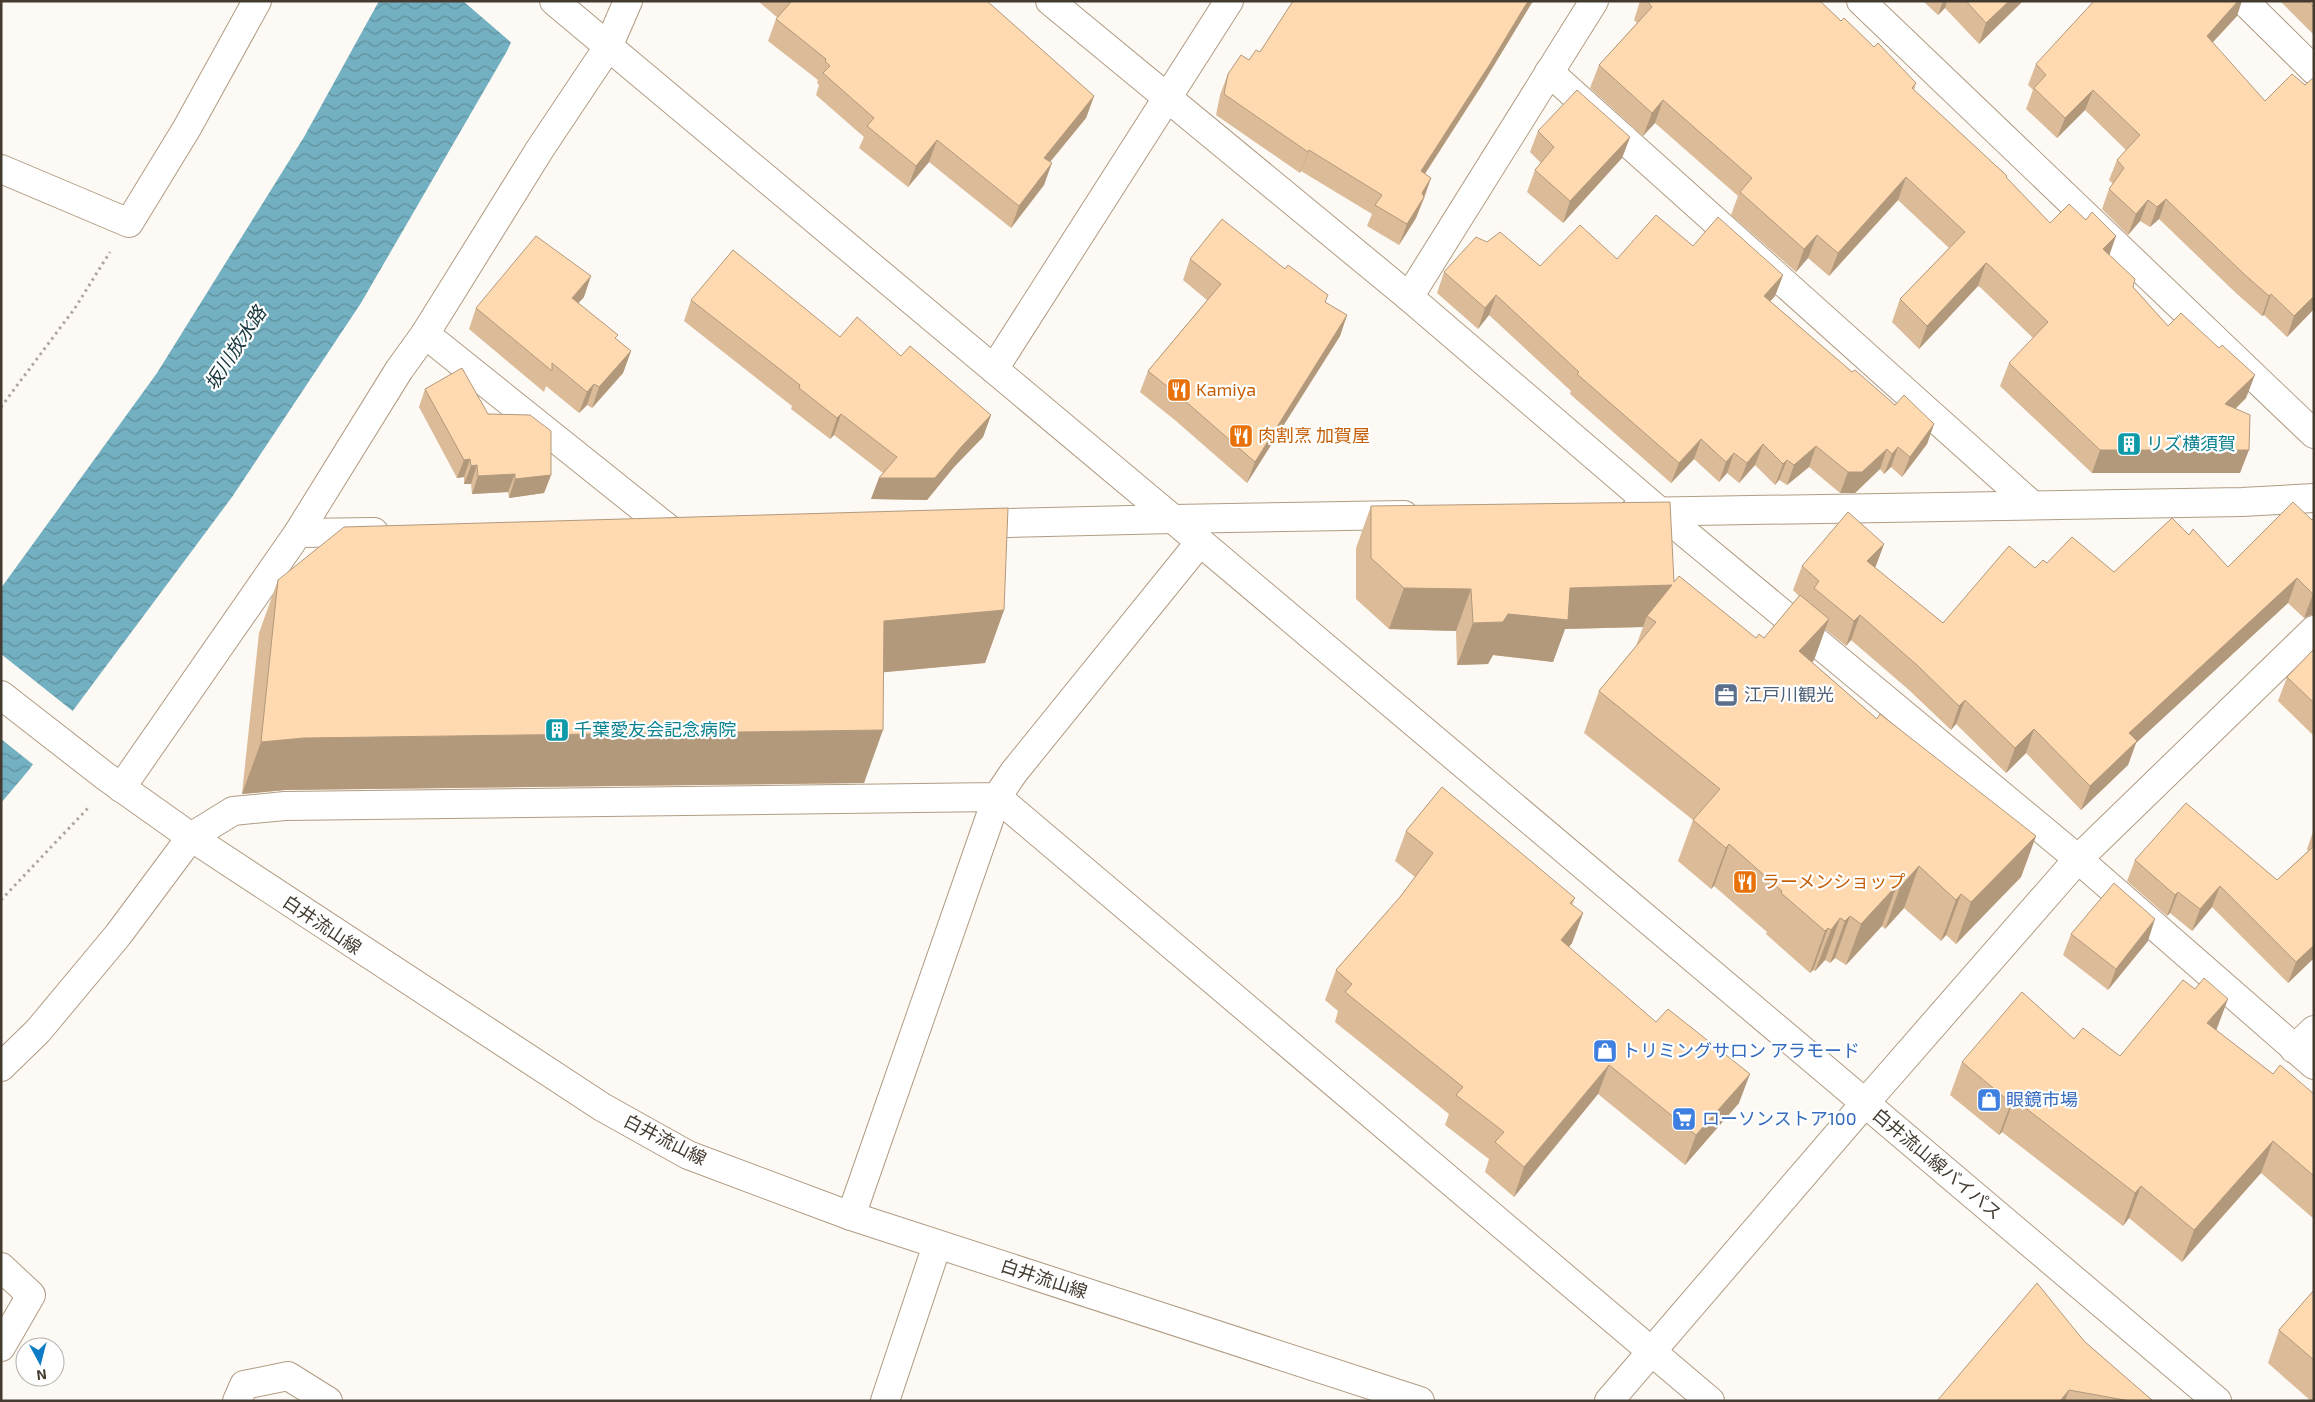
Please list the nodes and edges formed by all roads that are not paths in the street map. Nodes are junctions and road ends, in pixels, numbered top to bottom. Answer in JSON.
{"nodes":[{"id":1,"x":257,"y":1,"type":"edge"},
{"id":2,"x":554,"y":1,"type":"edge"},
{"id":3,"x":628,"y":1,"type":"edge"},
{"id":4,"x":1050,"y":1,"type":"edge"},
{"id":5,"x":1228,"y":1,"type":"edge"},
{"id":6,"x":1594,"y":1,"type":"edge"},
{"id":7,"x":1862,"y":1,"type":"edge"},
{"id":8,"x":2244,"y":1,"type":"edge"},
{"id":9,"x":608,"y":47,"type":"junction"},
{"id":10,"x":2314,"y":70,"type":"edge"},
{"id":11,"x":1549,"y":72,"type":"junction"},
{"id":12,"x":1168,"y":98,"type":"junction"},
{"id":13,"x":1,"y":169,"type":"edge"},
{"id":14,"x":1409,"y":297,"type":"junction"},
{"id":15,"x":425,"y":334,"type":"junction"},
{"id":16,"x":994,"y":369,"type":"junction"},
{"id":17,"x":2314,"y":434,"type":"edge"},
{"id":18,"x":2314,"y":498,"type":"edge"},
{"id":19,"x":2032,"y":505,"type":"junction"},
{"id":20,"x":1660,"y":512,"type":"junction"},
{"id":21,"x":1611,"y":513,"type":"edge"},
{"id":22,"x":1425,"y":515,"type":"edge"},
{"id":23,"x":1173,"y":519,"type":"junction"},
{"id":24,"x":943,"y":525,"type":"edge"},
{"id":25,"x":631,"y":530,"type":"edge"},
{"id":26,"x":396,"y":532,"type":"edge"},
{"id":27,"x":298,"y":533,"type":"junction"},
{"id":28,"x":1200,"y":542,"type":"junction"},
{"id":29,"x":2314,"y":630,"type":"edge"},
{"id":30,"x":1,"y":695,"type":"edge"},
{"id":31,"x":113,"y":782,"type":"junction"},
{"id":32,"x":997,"y":797,"type":"junction"},
{"id":33,"x":191,"y":837,"type":"junction"},
{"id":34,"x":2078,"y":859,"type":"junction"},
{"id":35,"x":2314,"y":1030,"type":"edge"},
{"id":36,"x":2304,"y":1057,"type":"edge"},
{"id":37,"x":1,"y":1067,"type":"edge"},
{"id":38,"x":1865,"y":1103,"type":"junction"},
{"id":39,"x":850,"y":1216,"type":"junction"},
{"id":40,"x":937,"y":1245,"type":"junction"},
{"id":41,"x":1,"y":1267,"type":"edge"},
{"id":42,"x":1,"y":1347,"type":"edge"},
{"id":43,"x":1652,"y":1352,"type":"junction"},
{"id":44,"x":237,"y":1401,"type":"edge"},
{"id":45,"x":328,"y":1401,"type":"edge"},
{"id":46,"x":885,"y":1401,"type":"edge"},
{"id":47,"x":1420,"y":1401,"type":"edge"},
{"id":48,"x":1609,"y":1401,"type":"edge"},
{"id":49,"x":1710,"y":1401,"type":"edge"},
{"id":50,"x":2217,"y":1401,"type":"edge"}],
"edges":[{"from":1,"to":13,"type":"street"},
{"from":2,"to":9,"type":"street"},
{"from":3,"to":9,"type":"street"},
{"from":4,"to":12,"type":"street"},
{"from":5,"to":12,"type":"street"},
{"from":6,"to":11,"type":"street"},
{"from":7,"to":17,"type":"street"},
{"from":8,"to":10,"type":"street"},
{"from":9,"to":15,"type":"street"},
{"from":9,"to":16,"type":"street"},
{"from":11,"to":14,"type":"street"},
{"from":11,"to":19,"type":"street"},
{"from":12,"to":14,"type":"street"},
{"from":12,"to":16,"type":"street"},
{"from":14,"to":20,"type":"street"},
{"from":15,"to":25,"type":"street"},
{"from":15,"to":27,"type":"street"},
{"from":16,"to":23,"type":"street"},
{"from":18,"to":19,"type":"street"},
{"from":19,"to":20,"type":"street"},
{"from":20,"to":21,"type":"street"},
{"from":20,"to":34,"type":"street"},
{"from":22,"to":23,"type":"street"},
{"from":23,"to":24,"type":"street"},
{"from":23,"to":28,"type":"street"},
{"from":26,"to":27,"type":"street"},
{"from":27,"to":31,"type":"street"},
{"from":28,"to":32,"type":"street"},
{"from":28,"to":38,"type":"street"},
{"from":29,"to":34,"type":"street"},
{"from":30,"to":31,"type":"street","name":"白井流山線"},
{"from":31,"to":33,"type":"street","name":"白井流山線"},
{"from":32,"to":33,"type":"street"},
{"from":32,"to":39,"type":"street"},
{"from":32,"to":43,"type":"street"},
{"from":33,"to":37,"type":"street"},
{"from":33,"to":39,"type":"street","name":"白井流山線"},
{"from":34,"to":36,"type":"street"},
{"from":34,"to":38,"type":"street"},
{"from":35,"to":36,"type":"street"},
{"from":38,"to":43,"type":"street","name":"白井流山線バイパス"},
{"from":38,"to":50,"type":"street","name":"白井流山線バイパス"},
{"from":39,"to":40,"type":"street","name":"白井流山線"},
{"from":40,"to":46,"type":"street"},
{"from":40,"to":47,"type":"street","name":"白井流山線"},
{"from":41,"to":42,"type":"street"},
{"from":43,"to":48,"type":"street","name":"白井流山線バイパス"},
{"from":43,"to":49,"type":"street"},
{"from":44,"to":45,"type":"street"}]}
